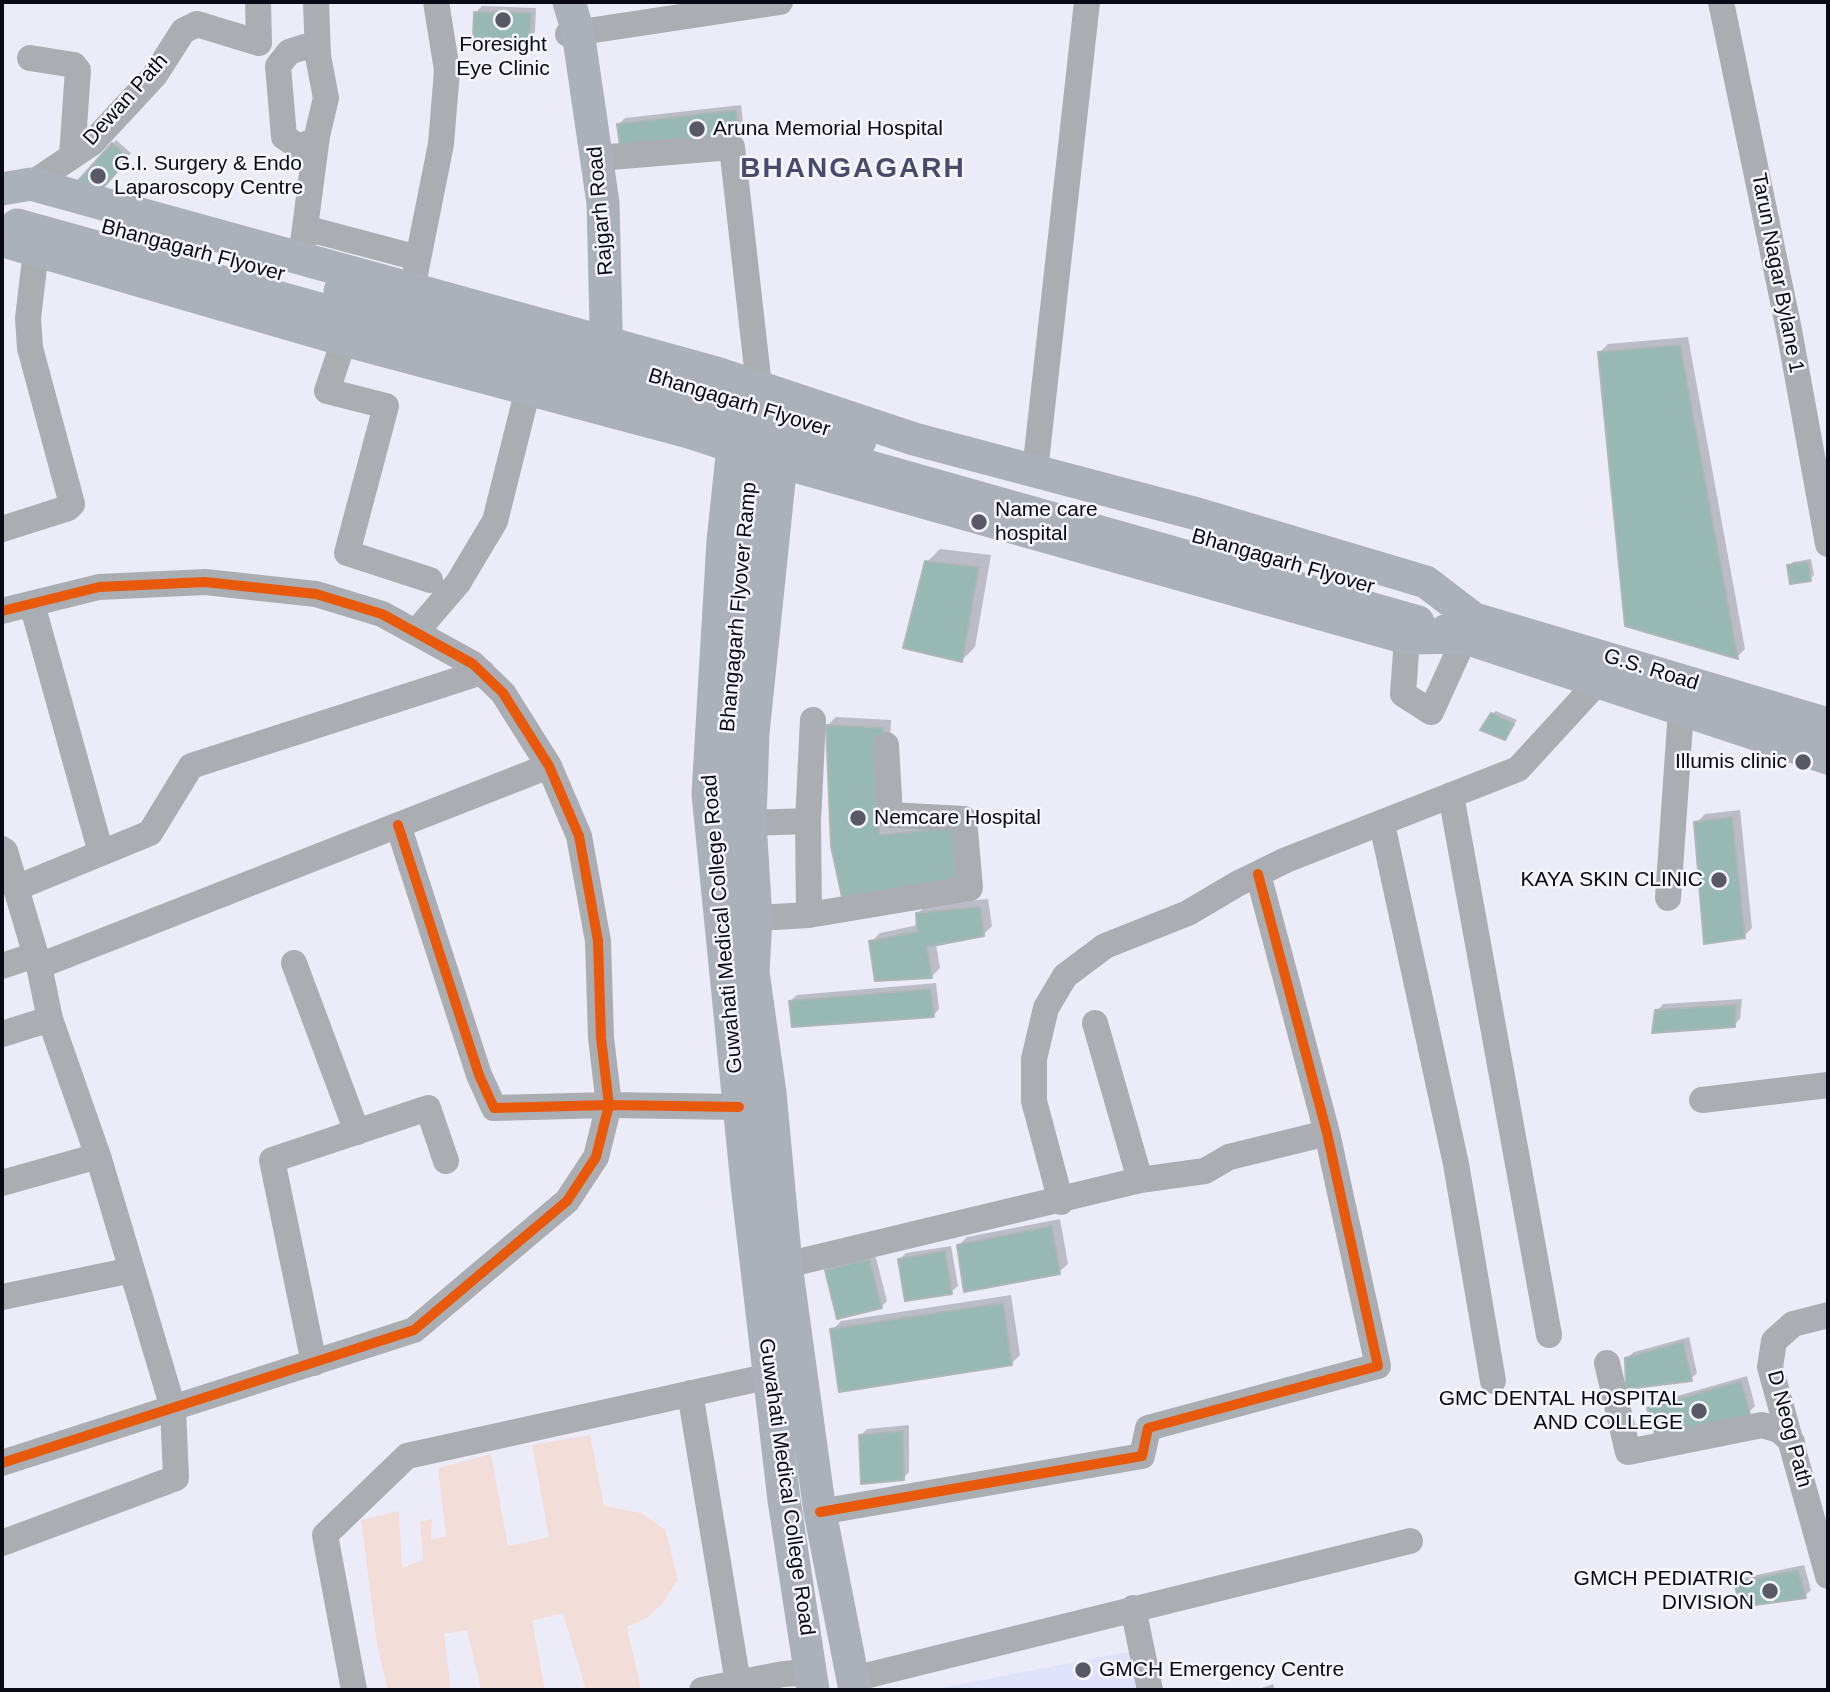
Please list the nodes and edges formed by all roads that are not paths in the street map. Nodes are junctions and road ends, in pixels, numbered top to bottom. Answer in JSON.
{"nodes":[{"id":1,"x":258,"y":2,"type":"edge"},
{"id":2,"x":316,"y":2,"type":"edge"},
{"id":3,"x":436,"y":2,"type":"edge"},
{"id":4,"x":780,"y":2,"type":"edge"},
{"id":5,"x":1087,"y":2,"type":"edge"},
{"id":6,"x":1721,"y":2,"type":"edge"},
{"id":7,"x":572,"y":21,"type":"edge"},
{"id":8,"x":317,"y":51,"type":"junction"},
{"id":9,"x":30,"y":58,"type":"dead end"},
{"id":10,"x":316,"y":140,"type":"junction"},
{"id":11,"x":72,"y":156,"type":"junction"},
{"id":12,"x":598,"y":158,"type":"junction"},
{"id":13,"x":12,"y":208,"type":"edge"},
{"id":14,"x":303,"y":241,"type":"junction"},
{"id":15,"x":36,"y":251,"type":"junction"},
{"id":16,"x":415,"y":274,"type":"junction"},
{"id":17,"x":344,"y":340,"type":"junction"},
{"id":18,"x":600,"y":342,"type":"junction"},
{"id":19,"x":759,"y":386,"type":"junction"},
{"id":20,"x":528,"y":388,"type":"junction"},
{"id":21,"x":595,"y":406,"type":"junction"},
{"id":22,"x":843,"y":413,"type":"junction"},
{"id":23,"x":744,"y":440,"type":"junction"},
{"id":24,"x":781,"y":462,"type":"junction"},
{"id":25,"x":1035,"y":471,"type":"junction"},
{"id":26,"x":829,"y":474,"type":"junction"},
{"id":27,"x":2,"y":528,"type":"edge"},
{"id":28,"x":1828,"y":544,"type":"edge"},
{"id":29,"x":430,"y":580,"type":"dead end"},
{"id":30,"x":32,"y":604,"type":"junction"},
{"id":31,"x":2,"y":611,"type":"edge"},
{"id":32,"x":1414,"y":620,"type":"junction"},
{"id":33,"x":1469,"y":628,"type":"junction"},
{"id":34,"x":416,"y":632,"type":"junction"},
{"id":35,"x":482,"y":672,"type":"junction"},
{"id":36,"x":1597,"y":683,"type":"junction"},
{"id":37,"x":1681,"y":710,"type":"junction"},
{"id":38,"x":813,"y":720,"type":"dead end"},
{"id":39,"x":1828,"y":724,"type":"edge"},
{"id":40,"x":886,"y":745,"type":"dead end"},
{"id":41,"x":1828,"y":758,"type":"edge"},
{"id":42,"x":549,"y":766,"type":"junction"},
{"id":43,"x":1451,"y":795,"type":"junction"},
{"id":44,"x":808,"y":821,"type":"junction"},
{"id":45,"x":750,"y":823,"type":"junction"},
{"id":46,"x":1382,"y":824,"type":"junction"},
{"id":47,"x":398,"y":825,"type":"junction"},
{"id":48,"x":2,"y":849,"type":"edge"},
{"id":49,"x":101,"y":853,"type":"junction"},
{"id":50,"x":1258,"y":874,"type":"junction"},
{"id":51,"x":16,"y":888,"type":"junction"},
{"id":52,"x":1668,"y":898,"type":"dead end"},
{"id":53,"x":809,"y":915,"type":"junction"},
{"id":54,"x":745,"y":917,"type":"junction"},
{"id":55,"x":37,"y":960,"type":"junction"},
{"id":56,"x":294,"y":962,"type":"dead end"},
{"id":57,"x":2,"y":966,"type":"edge"},
{"id":58,"x":738,"y":966,"type":"junction"},
{"id":59,"x":50,"y":1019,"type":"junction"},
{"id":60,"x":1094,"y":1023,"type":"dead end"},
{"id":61,"x":2,"y":1034,"type":"edge"},
{"id":62,"x":1828,"y":1085,"type":"edge"},
{"id":63,"x":1702,"y":1100,"type":"dead end"},
{"id":64,"x":609,"y":1105,"type":"junction"},
{"id":65,"x":738,"y":1107,"type":"junction"},
{"id":66,"x":357,"y":1132,"type":"junction"},
{"id":67,"x":1327,"y":1133,"type":"junction"},
{"id":68,"x":98,"y":1156,"type":"junction"},
{"id":69,"x":446,"y":1161,"type":"dead end"},
{"id":70,"x":1140,"y":1180,"type":"junction"},
{"id":71,"x":2,"y":1183,"type":"edge"},
{"id":72,"x":1061,"y":1202,"type":"junction"},
{"id":73,"x":786,"y":1265,"type":"junction"},
{"id":74,"x":132,"y":1270,"type":"junction"},
{"id":75,"x":2,"y":1297,"type":"edge"},
{"id":76,"x":1828,"y":1315,"type":"edge"},
{"id":77,"x":1549,"y":1335,"type":"dead end"},
{"id":78,"x":314,"y":1363,"type":"junction"},
{"id":79,"x":1607,"y":1363,"type":"dead end"},
{"id":80,"x":770,"y":1376,"type":"junction"},
{"id":81,"x":1493,"y":1381,"type":"dead end"},
{"id":82,"x":690,"y":1393,"type":"junction"},
{"id":83,"x":173,"y":1408,"type":"junction"},
{"id":84,"x":1792,"y":1442,"type":"junction"},
{"id":85,"x":2,"y":1463,"type":"edge"},
{"id":86,"x":820,"y":1512,"type":"junction"},
{"id":87,"x":1409,"y":1541,"type":"dead end"},
{"id":88,"x":2,"y":1543,"type":"edge"},
{"id":89,"x":1828,"y":1576,"type":"edge"},
{"id":90,"x":1133,"y":1608,"type":"junction"},
{"id":91,"x":812,"y":1681,"type":"edge"},
{"id":92,"x":737,"y":1683,"type":"junction"},
{"id":93,"x":854,"y":1685,"type":"edge"},
{"id":94,"x":354,"y":1690,"type":"edge"},
{"id":95,"x":702,"y":1690,"type":"edge"},
{"id":96,"x":1150,"y":1690,"type":"edge"}],
"edges":[{"from":1,"to":11,"type":"street","name":"Dewan Path"},
{"from":2,"to":8,"type":"street"},
{"from":3,"to":16,"type":"street"},
{"from":4,"to":7,"type":"street"},
{"from":5,"to":25,"type":"street"},
{"from":6,"to":28,"type":"street","name":"Tarun Nagar Bylane 1"},
{"from":7,"to":12,"type":"main road","name":"Rajgarh Road"},
{"from":7,"to":18,"type":"main road","name":"Rajgarh Road"},
{"from":8,"to":10,"type":"street"},
{"from":8,"to":10,"type":"street"},
{"from":9,"to":11,"type":"street"},
{"from":10,"to":14,"type":"street"},
{"from":11,"to":13,"type":"street","name":"Dewan Path"},
{"from":12,"to":18,"type":"main road","name":"Rajgarh Road"},
{"from":12,"to":19,"type":"street"},
{"from":13,"to":14,"type":"main road"},
{"from":13,"to":15,"type":"main road"},
{"from":13,"to":23,"type":"main road","name":"Bhangagarh Flyover","bridge":true},
{"from":13,"to":32,"type":"main road","name":"Bhangagarh Flyover","bridge":true},
{"from":14,"to":16,"type":"main road"},
{"from":15,"to":17,"type":"main road"},
{"from":15,"to":27,"type":"street"},
{"from":16,"to":18,"type":"main road"},
{"from":17,"to":20,"type":"main road"},
{"from":17,"to":29,"type":"street"},
{"from":18,"to":19,"type":"main road"},
{"from":18,"to":21,"type":"main road","name":"Rajgarh Road"},
{"from":19,"to":22,"type":"main road"},
{"from":20,"to":21,"type":"main road"},
{"from":20,"to":34,"type":"street"},
{"from":21,"to":23,"type":"main road"},
{"from":22,"to":25,"type":"main road"},
{"from":22,"to":26,"type":"main road"},
{"from":23,"to":24,"type":"main road"},
{"from":23,"to":32,"type":"main road","name":"Bhangagarh Flyover","bridge":true},
{"from":23,"to":54,"type":"main road","name":"Bhangagarh Flyover Ramp","bridge":true},
{"from":23,"to":58,"type":"main road","name":"Guwahati Medical College Road"},
{"from":24,"to":26,"type":"main road"},
{"from":24,"to":45,"type":"main road","name":"Guwahati Medical College Road"},
{"from":25,"to":33,"type":"main road"},
{"from":26,"to":32,"type":"main road"},
{"from":30,"to":31,"type":"street"},
{"from":30,"to":34,"type":"street"},
{"from":30,"to":49,"type":"street"},
{"from":32,"to":33,"type":"main road","name":"Bhangagarh Flyover"},
{"from":32,"to":33,"type":"street"},
{"from":33,"to":36,"type":"main road","name":"G.S. Road"},
{"from":33,"to":39,"type":"main road","name":"G.S. Road"},
{"from":34,"to":35,"type":"street"},
{"from":35,"to":42,"type":"street"},
{"from":35,"to":49,"type":"street"},
{"from":36,"to":37,"type":"main road","name":"G.S. Road"},
{"from":36,"to":43,"type":"street"},
{"from":37,"to":41,"type":"main road","name":"G.S. Road"},
{"from":37,"to":52,"type":"street"},
{"from":38,"to":44,"type":"street"},
{"from":40,"to":53,"type":"street"},
{"from":42,"to":47,"type":"street"},
{"from":42,"to":64,"type":"street"},
{"from":43,"to":46,"type":"street"},
{"from":43,"to":77,"type":"street"},
{"from":44,"to":45,"type":"street"},
{"from":44,"to":53,"type":"street"},
{"from":45,"to":54,"type":"main road","name":"Guwahati Medical College Road"},
{"from":46,"to":50,"type":"street"},
{"from":46,"to":81,"type":"street"},
{"from":47,"to":55,"type":"street"},
{"from":47,"to":64,"type":"street"},
{"from":48,"to":51,"type":"street"},
{"from":49,"to":51,"type":"street"},
{"from":50,"to":67,"type":"street"},
{"from":50,"to":72,"type":"street"},
{"from":51,"to":55,"type":"street"},
{"from":53,"to":54,"type":"street"},
{"from":54,"to":58,"type":"main road","name":"Bhangagarh Flyover Ramp"},
{"from":55,"to":57,"type":"street"},
{"from":55,"to":59,"type":"street"},
{"from":56,"to":66,"type":"street"},
{"from":58,"to":65,"type":"main road","name":"Guwahati Medical College Road"},
{"from":58,"to":73,"type":"main road","name":"Guwahati Medical College Road"},
{"from":59,"to":61,"type":"street"},
{"from":59,"to":68,"type":"street"},
{"from":60,"to":70,"type":"street"},
{"from":62,"to":63,"type":"street"},
{"from":64,"to":65,"type":"street"},
{"from":64,"to":78,"type":"street"},
{"from":65,"to":80,"type":"main road","name":"Guwahati Medical College Road"},
{"from":66,"to":69,"type":"street"},
{"from":66,"to":78,"type":"street"},
{"from":67,"to":70,"type":"street"},
{"from":67,"to":86,"type":"street"},
{"from":68,"to":71,"type":"street"},
{"from":68,"to":74,"type":"street"},
{"from":70,"to":72,"type":"street"},
{"from":72,"to":73,"type":"street"},
{"from":73,"to":86,"type":"main road","name":"Guwahati Medical College Road"},
{"from":74,"to":75,"type":"street"},
{"from":74,"to":83,"type":"street"},
{"from":76,"to":84,"type":"street","name":"D Neog Path"},
{"from":78,"to":83,"type":"street"},
{"from":79,"to":84,"type":"street"},
{"from":80,"to":82,"type":"street"},
{"from":80,"to":91,"type":"main road","name":"Guwahati Medical College Road"},
{"from":82,"to":92,"type":"street"},
{"from":82,"to":94,"type":"street"},
{"from":83,"to":85,"type":"street"},
{"from":83,"to":88,"type":"street"},
{"from":84,"to":89,"type":"street","name":"D Neog Path"},
{"from":86,"to":93,"type":"main road","name":"Guwahati Medical College Road"},
{"from":87,"to":90,"type":"street"},
{"from":90,"to":93,"type":"street"},
{"from":90,"to":96,"type":"street"},
{"from":91,"to":92,"type":"street"},
{"from":92,"to":95,"type":"street"}]}
